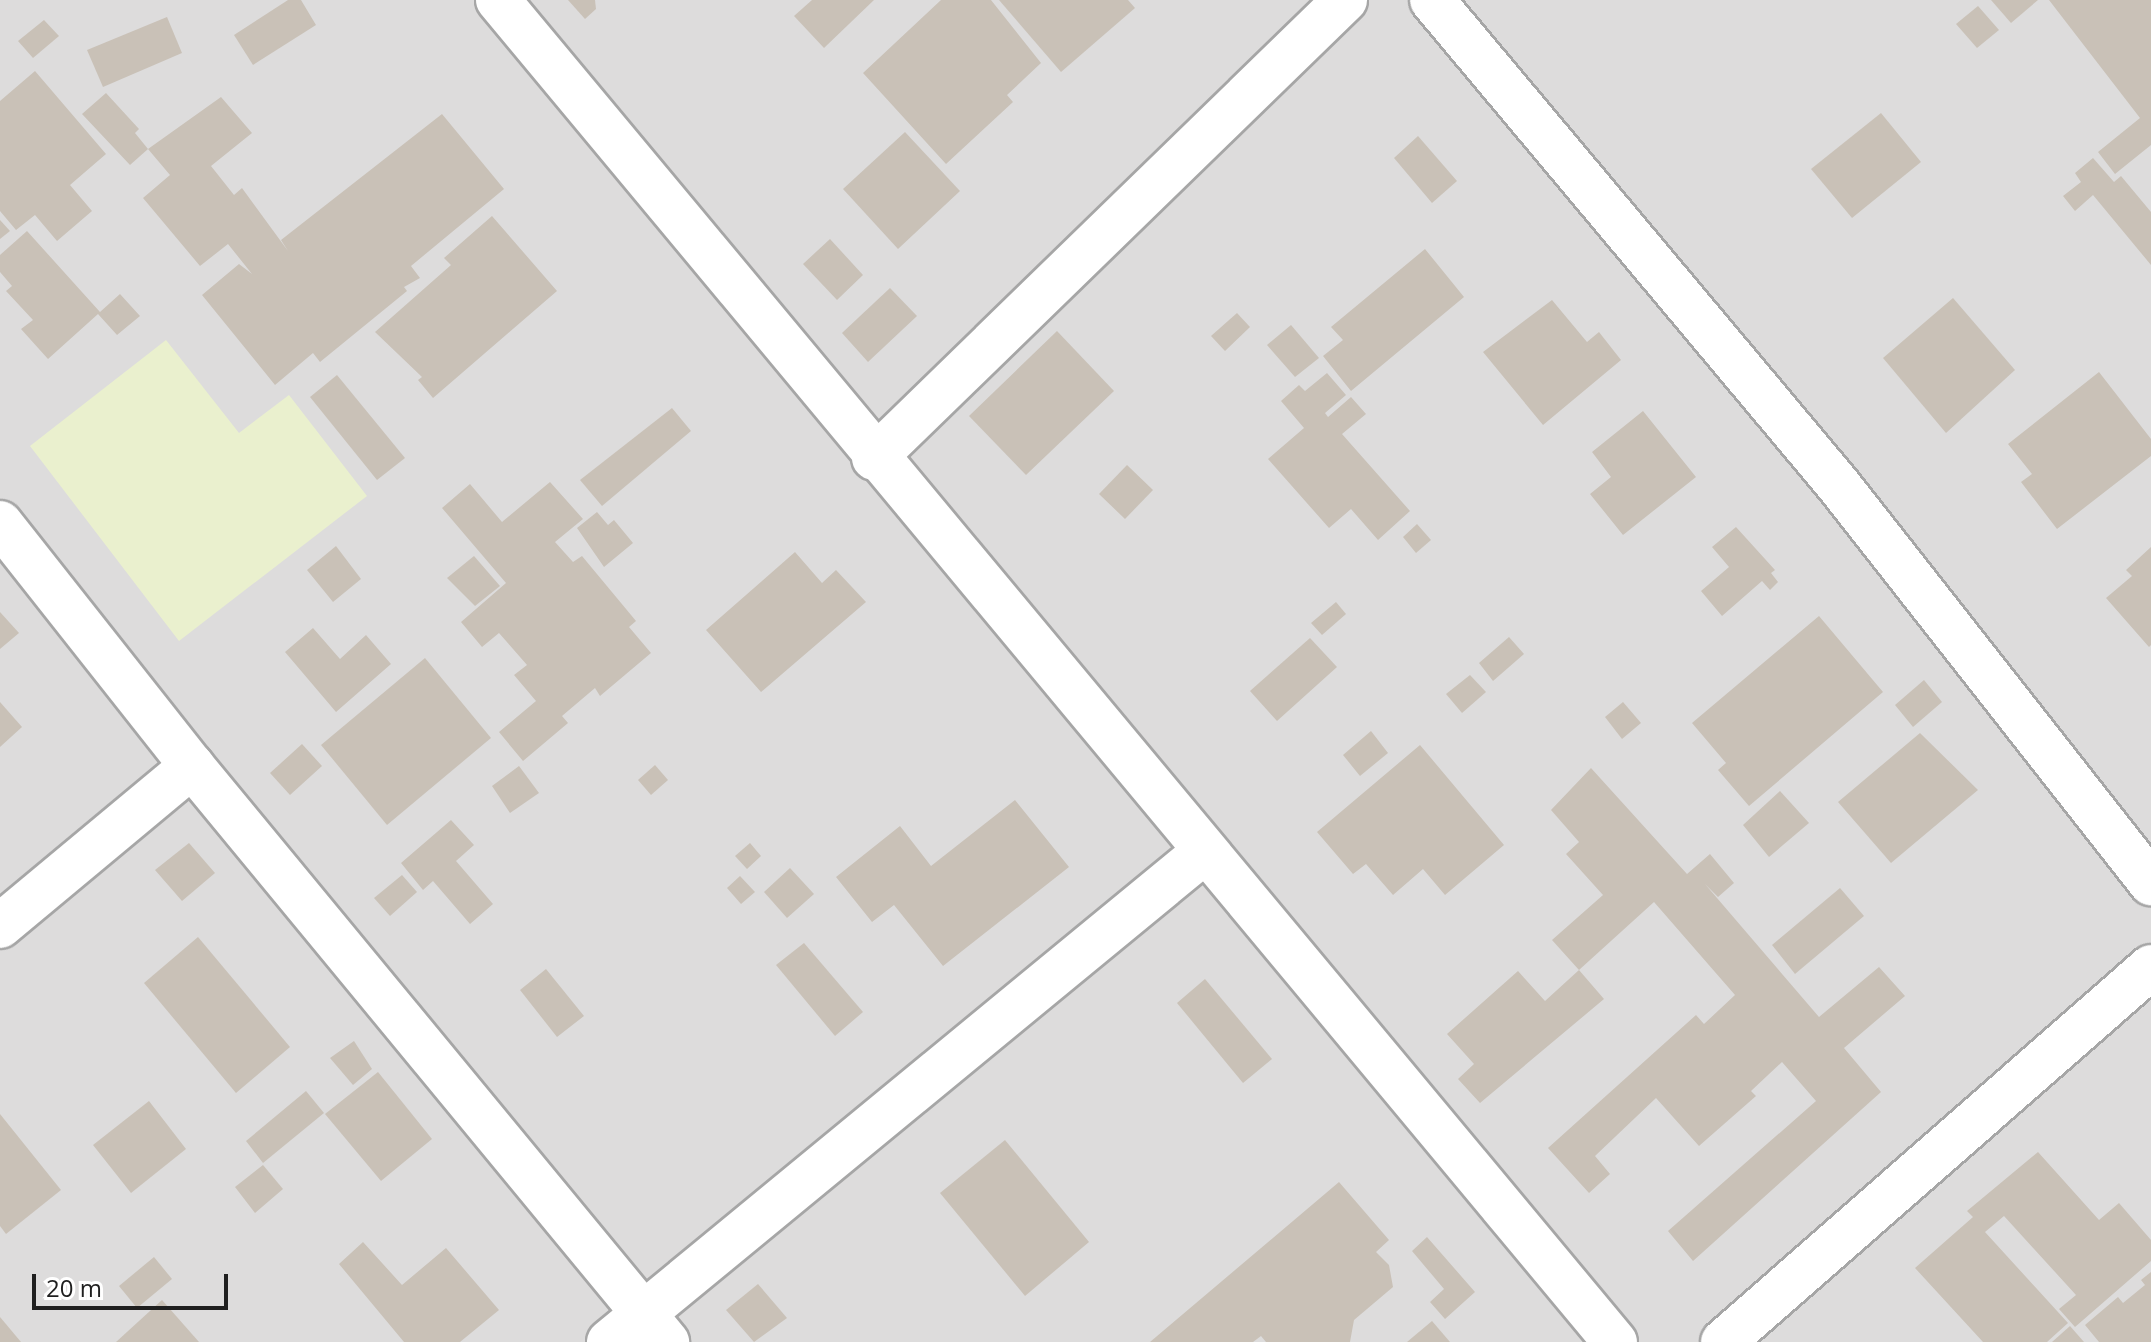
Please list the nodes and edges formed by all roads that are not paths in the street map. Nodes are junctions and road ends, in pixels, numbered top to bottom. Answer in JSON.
{"nodes":[{"id":1,"x":498,"y":0,"type":"edge"},
{"id":2,"x":1345,"y":0,"type":"edge"},
{"id":3,"x":1432,"y":0,"type":"edge"},
{"id":4,"x":874,"y":458,"type":"junction"},
{"id":5,"x":0,"y":523,"type":"edge"},
{"id":6,"x":192,"y":766,"type":"junction"},
{"id":7,"x":1204,"y":852,"type":"junction"},
{"id":8,"x":2151,"y":883,"type":"edge"},
{"id":9,"x":0,"y":926,"type":"edge"},
{"id":10,"x":2151,"y":967,"type":"edge"},
{"id":11,"x":656,"y":1328,"type":"edge"},
{"id":12,"x":609,"y":1342,"type":"edge"},
{"id":13,"x":1615,"y":1342,"type":"edge"},
{"id":14,"x":1723,"y":1342,"type":"edge"}],
"edges":[{"from":1,"to":4,"type":"street"},
{"from":2,"to":4,"type":"street"},
{"from":3,"to":8,"type":"street"},
{"from":4,"to":7,"type":"street"},
{"from":5,"to":6,"type":"street"},
{"from":6,"to":9,"type":"street"},
{"from":6,"to":11,"type":"street"},
{"from":7,"to":11,"type":"street"},
{"from":7,"to":13,"type":"street"},
{"from":10,"to":14,"type":"street"},
{"from":11,"to":12,"type":"street"}]}
